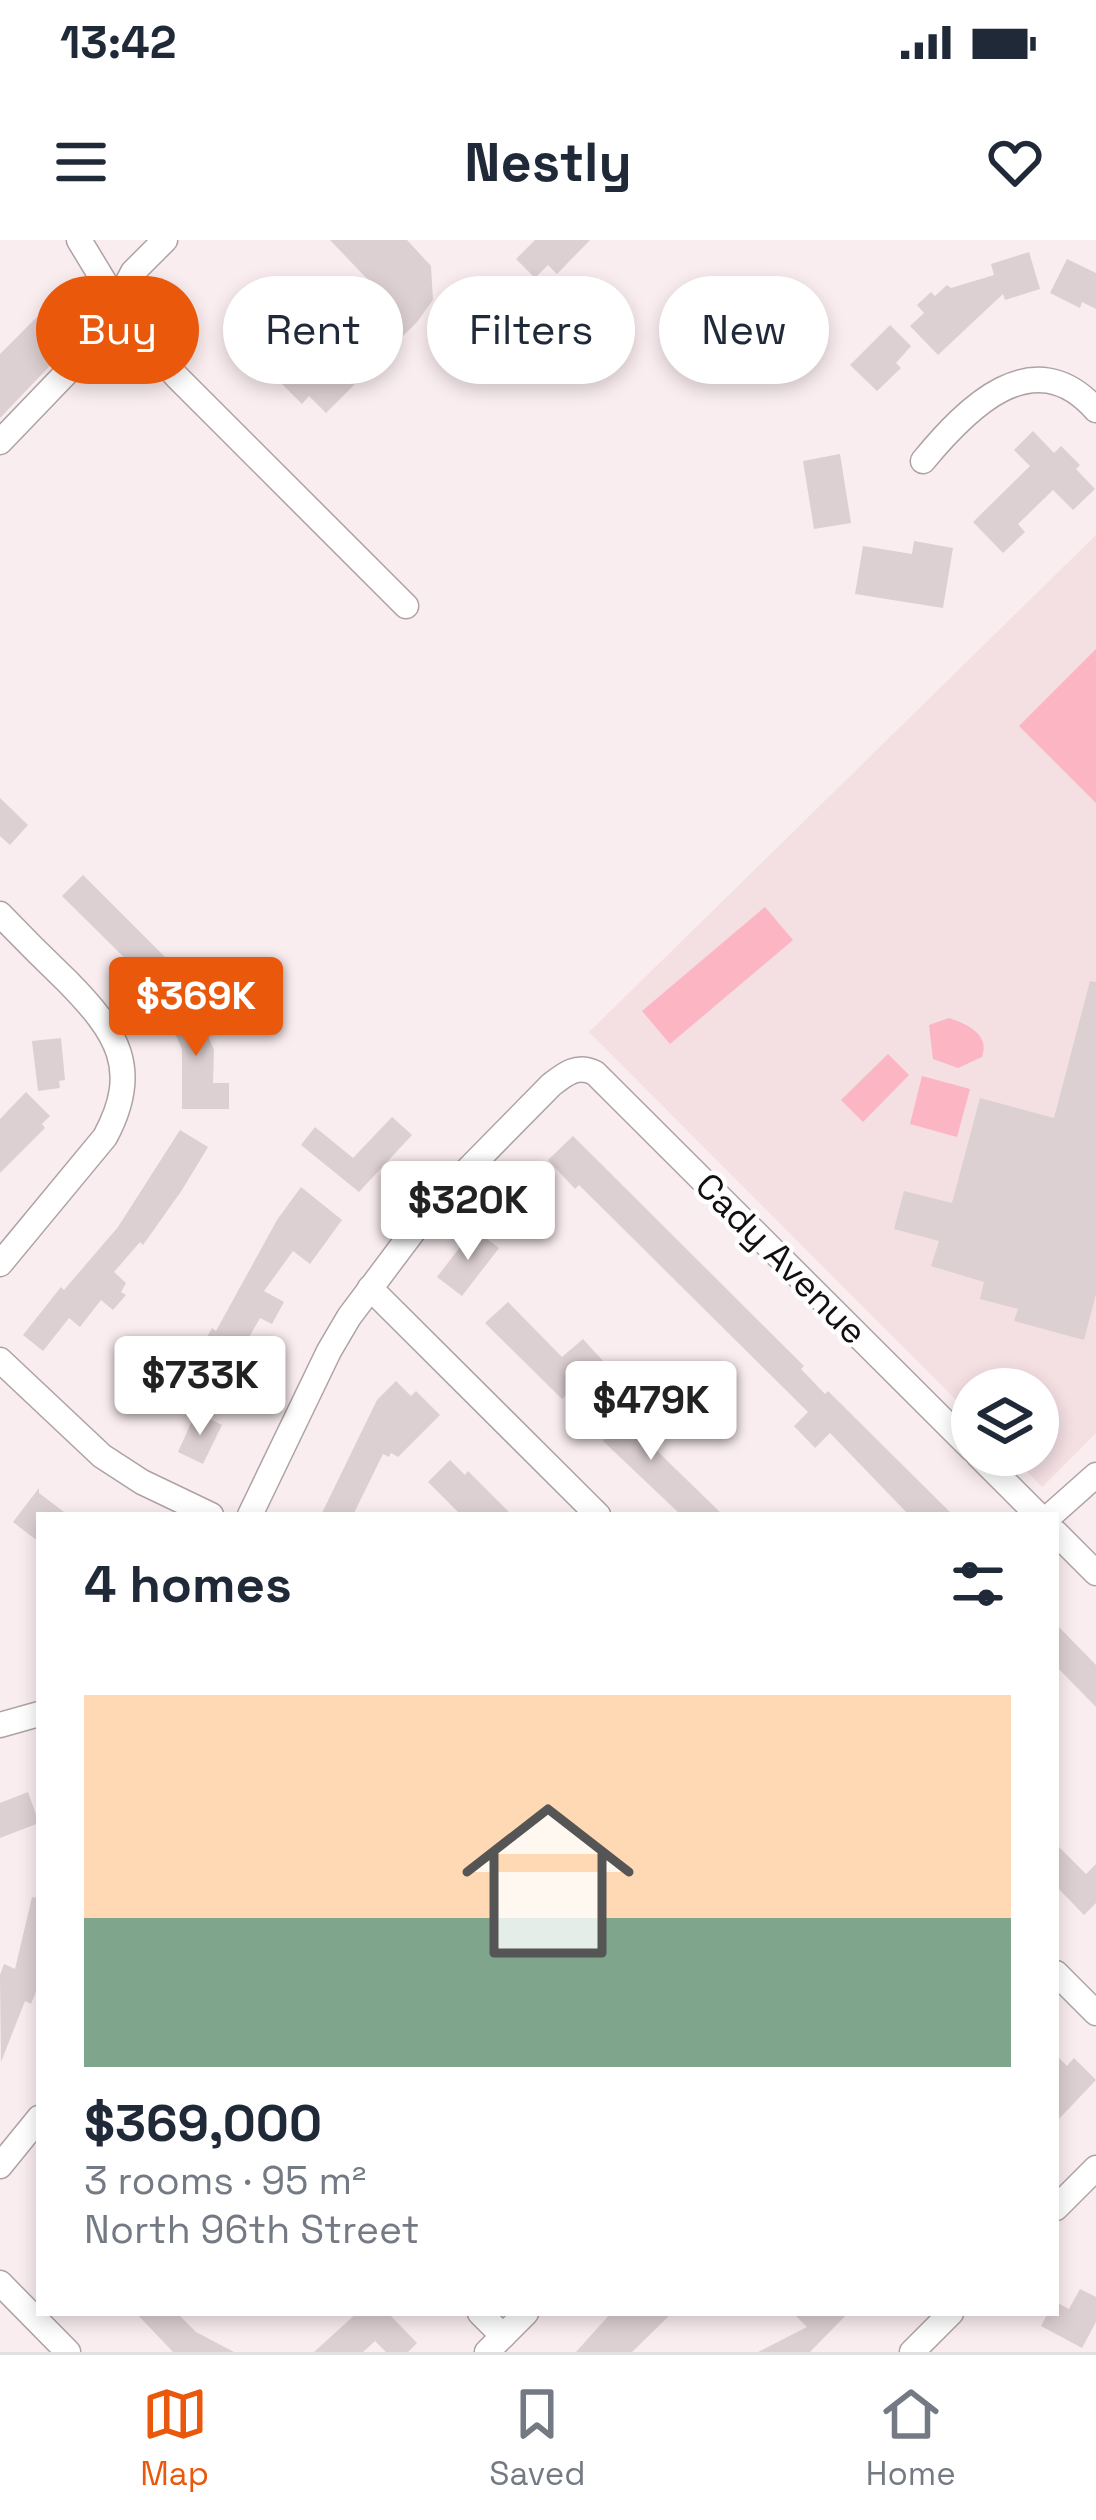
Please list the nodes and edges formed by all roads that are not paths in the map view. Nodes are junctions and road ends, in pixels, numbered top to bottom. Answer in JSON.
{"nodes":[{"id":1,"x":79,"y":240,"type":"edge"},
{"id":2,"x":165,"y":240,"type":"edge"},
{"id":3,"x":100,"y":276,"type":"edge"},
{"id":4,"x":131,"y":276,"type":"edge"},
{"id":5,"x":56,"y":384,"type":"edge"},
{"id":6,"x":184,"y":384,"type":"edge"},
{"id":7,"x":1096,"y":410,"type":"edge"},
{"id":8,"x":0,"y":442,"type":"edge"},
{"id":9,"x":923,"y":461,"type":"dead end"},
{"id":10,"x":406,"y":606,"type":"dead end"},
{"id":11,"x":0,"y":914,"type":"edge"},
{"id":12,"x":0,"y":1264,"type":"edge"},
{"id":13,"x":370,"y":1288,"type":"junction"},
{"id":14,"x":0,"y":1360,"type":"edge"},
{"id":15,"x":951,"y":1428,"type":"edge"},
{"id":16,"x":1096,"y":1475,"type":"edge"},
{"id":17,"x":999,"y":1476,"type":"edge"},
{"id":18,"x":205,"y":1512,"type":"edge"},
{"id":19,"x":251,"y":1512,"type":"edge"},
{"id":20,"x":595,"y":1512,"type":"edge"},
{"id":21,"x":1035,"y":1512,"type":"edge"},
{"id":22,"x":1055,"y":1512,"type":"edge"},
{"id":23,"x":1059,"y":1536,"type":"edge"},
{"id":24,"x":1096,"y":1573,"type":"edge"},
{"id":25,"x":36,"y":1715,"type":"edge"},
{"id":26,"x":0,"y":1725,"type":"edge"},
{"id":27,"x":1059,"y":1976,"type":"edge"},
{"id":28,"x":1096,"y":2013,"type":"edge"},
{"id":29,"x":36,"y":2122,"type":"edge"},
{"id":30,"x":0,"y":2166,"type":"edge"},
{"id":31,"x":1096,"y":2168,"type":"edge"},
{"id":32,"x":1059,"y":2205,"type":"edge"},
{"id":33,"x":0,"y":2283,"type":"edge"},
{"id":34,"x":481,"y":2316,"type":"edge"},
{"id":35,"x":523,"y":2316,"type":"edge"},
{"id":36,"x":948,"y":2316,"type":"edge"},
{"id":37,"x":495,"y":2344,"type":"edge"},
{"id":38,"x":68,"y":2352,"type":"edge"},
{"id":39,"x":913,"y":2352,"type":"edge"}],
"edges":[{"from":1,"to":3,"type":"street"},
{"from":2,"to":4,"type":"street"},
{"from":5,"to":8,"type":"street"},
{"from":6,"to":10,"type":"street"},
{"from":7,"to":9,"type":"street"},
{"from":11,"to":12,"type":"street"},
{"from":13,"to":15,"type":"street","name":"Cady Avenue"},
{"from":13,"to":19,"type":"street"},
{"from":13,"to":20,"type":"street"},
{"from":14,"to":18,"type":"street"},
{"from":16,"to":22,"type":"street"},
{"from":17,"to":21,"type":"street","name":"Cady Avenue"},
{"from":23,"to":24,"type":"street"},
{"from":25,"to":26,"type":"street"},
{"from":27,"to":28,"type":"street"},
{"from":29,"to":30,"type":"street"},
{"from":31,"to":32,"type":"street"},
{"from":33,"to":38,"type":"street"},
{"from":34,"to":37,"type":"street"},
{"from":35,"to":37,"type":"street"},
{"from":36,"to":39,"type":"street"}]}
